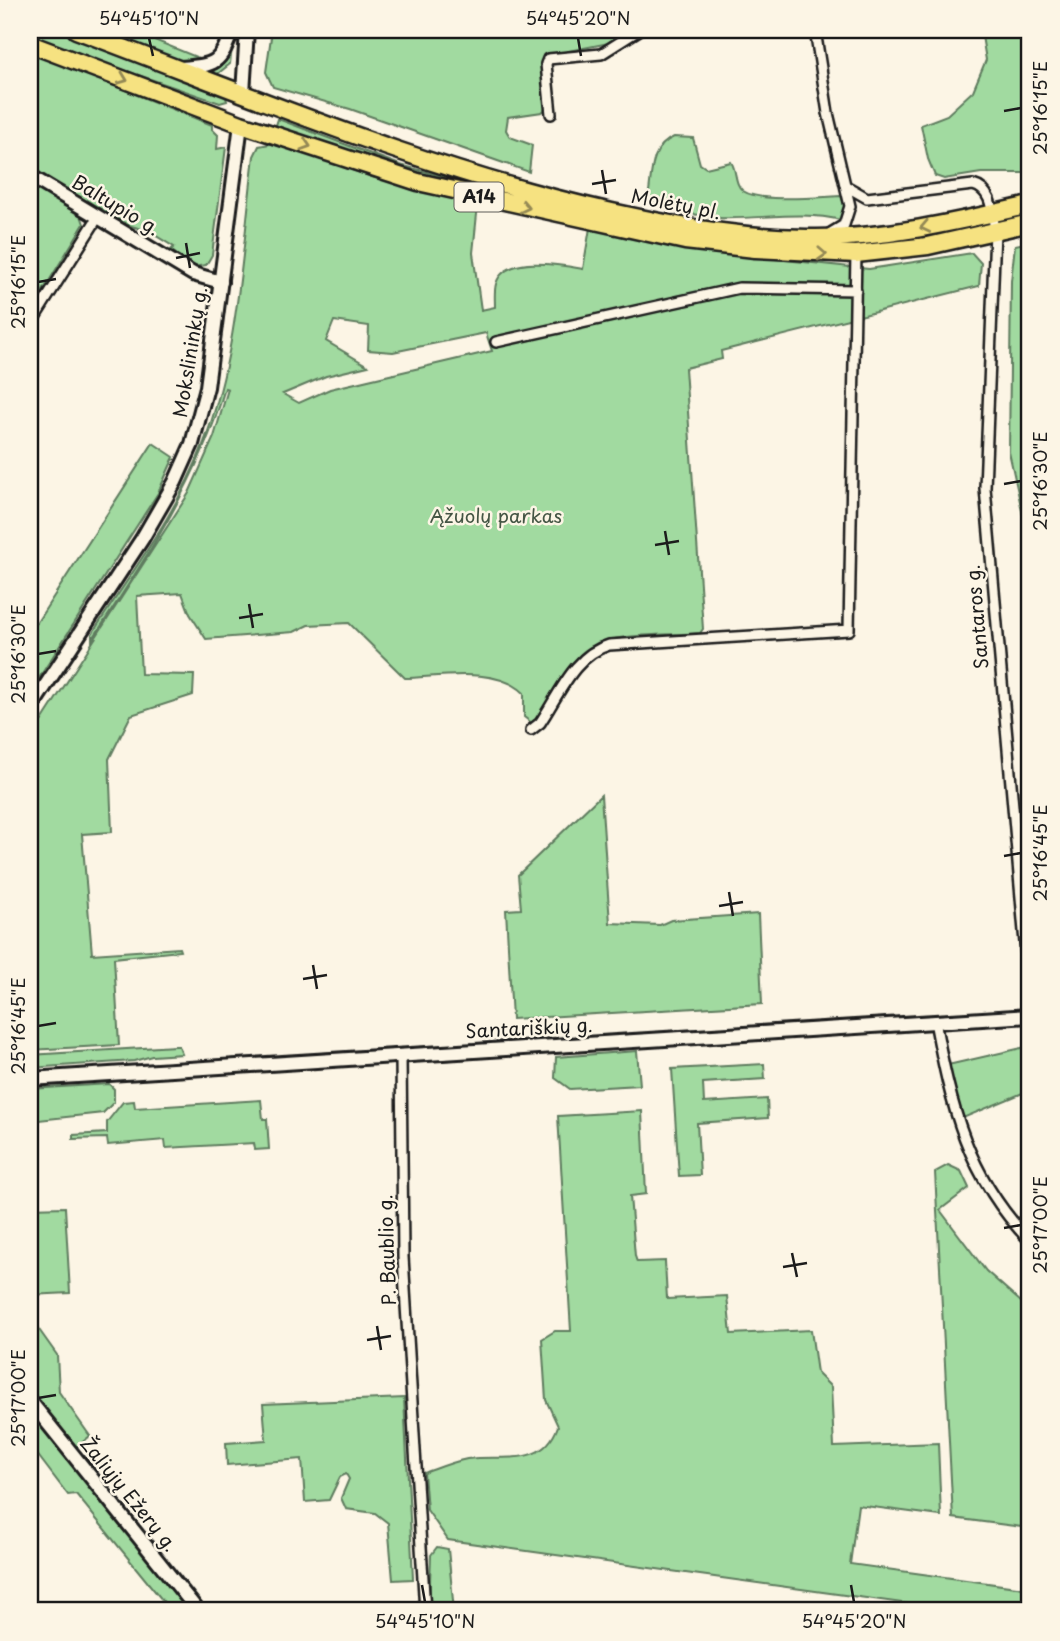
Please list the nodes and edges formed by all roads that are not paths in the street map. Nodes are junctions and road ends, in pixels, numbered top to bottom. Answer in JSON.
{"nodes":[{"id":1,"x":76,"y":30,"type":"edge"},
{"id":2,"x":232,"y":30,"type":"edge"},
{"id":3,"x":247,"y":30,"type":"edge"},
{"id":4,"x":639,"y":30,"type":"edge"},
{"id":5,"x":815,"y":30,"type":"edge"},
{"id":6,"x":30,"y":44,"type":"edge"},
{"id":7,"x":179,"y":68,"type":"junction"},
{"id":8,"x":243,"y":93,"type":"junction"},
{"id":9,"x":551,"y":114,"type":"dead end"},
{"id":10,"x":241,"y":124,"type":"junction"},
{"id":11,"x":30,"y":176,"type":"edge"},
{"id":12,"x":846,"y":186,"type":"junction"},
{"id":13,"x":1030,"y":205,"type":"edge"},
{"id":14,"x":992,"y":213,"type":"junction"},
{"id":15,"x":98,"y":217,"type":"junction"},
{"id":16,"x":1030,"y":223,"type":"edge"},
{"id":17,"x":995,"y":231,"type":"junction"},
{"id":18,"x":818,"y":239,"type":"junction"},
{"id":19,"x":856,"y":254,"type":"junction"},
{"id":20,"x":221,"y":282,"type":"junction"},
{"id":21,"x":856,"y":290,"type":"junction"},
{"id":22,"x":30,"y":325,"type":"edge"},
{"id":23,"x":496,"y":342,"type":"dead end"},
{"id":24,"x":30,"y":709,"type":"edge"},
{"id":25,"x":531,"y":730,"type":"dead end"},
{"id":26,"x":1030,"y":1000,"type":"edge"},
{"id":27,"x":1030,"y":1016,"type":"edge"},
{"id":28,"x":935,"y":1021,"type":"junction"},
{"id":29,"x":401,"y":1056,"type":"junction"},
{"id":30,"x":30,"y":1079,"type":"edge"},
{"id":31,"x":1030,"y":1241,"type":"edge"},
{"id":32,"x":30,"y":1401,"type":"edge"},
{"id":33,"x":198,"y":1611,"type":"edge"},
{"id":34,"x":425,"y":1611,"type":"edge"}],
"edges":[{"from":1,"to":7,"type":"highway","number":"A14"},
{"from":2,"to":7,"type":"main road"},
{"from":3,"to":8,"type":"main road"},
{"from":4,"to":9,"type":"street"},
{"from":5,"to":12,"type":"street"},
{"from":6,"to":10,"type":"highway","number":"A14","one_way":true},
{"from":7,"to":8,"type":"highway","number":"A14"},
{"from":8,"to":10,"type":"highway"},
{"from":8,"to":18,"type":"highway","name":"Molėtų pl.","number":"A14"},
{"from":10,"to":19,"type":"highway","name":"Molėtų pl.","number":"A14","one_way":true},
{"from":10,"to":20,"type":"main road","name":"Mokslininkų g."},
{"from":11,"to":15,"type":"main road","name":"Baltupio g."},
{"from":12,"to":14,"type":"street"},
{"from":12,"to":18,"type":"street"},
{"from":13,"to":14,"type":"highway","name":"Molėtų pl.","number":"A14"},
{"from":14,"to":17,"type":"street"},
{"from":14,"to":18,"type":"highway","name":"Molėtų pl.","number":"A14","one_way":true},
{"from":15,"to":20,"type":"main road","name":"Baltupio g."},
{"from":15,"to":22,"type":"street"},
{"from":16,"to":17,"type":"highway","name":"Molėtų pl.","number":"A14"},
{"from":17,"to":19,"type":"highway","name":"Molėtų pl.","number":"A14"},
{"from":17,"to":26,"type":"street","name":"Santaros g."},
{"from":19,"to":21,"type":"street"},
{"from":20,"to":24,"type":"main road","name":"Mokslininkų g."},
{"from":21,"to":23,"type":"street"},
{"from":21,"to":25,"type":"street"},
{"from":27,"to":28,"type":"main road","name":"Santariškių g."},
{"from":28,"to":29,"type":"main road","name":"Santariškių g."},
{"from":28,"to":31,"type":"street"},
{"from":29,"to":30,"type":"main road","name":"Santariškių g."},
{"from":29,"to":34,"type":"street","name":"P. Baublio g."},
{"from":32,"to":33,"type":"main road","name":"Žaliųjų Ežerų g."}]}
